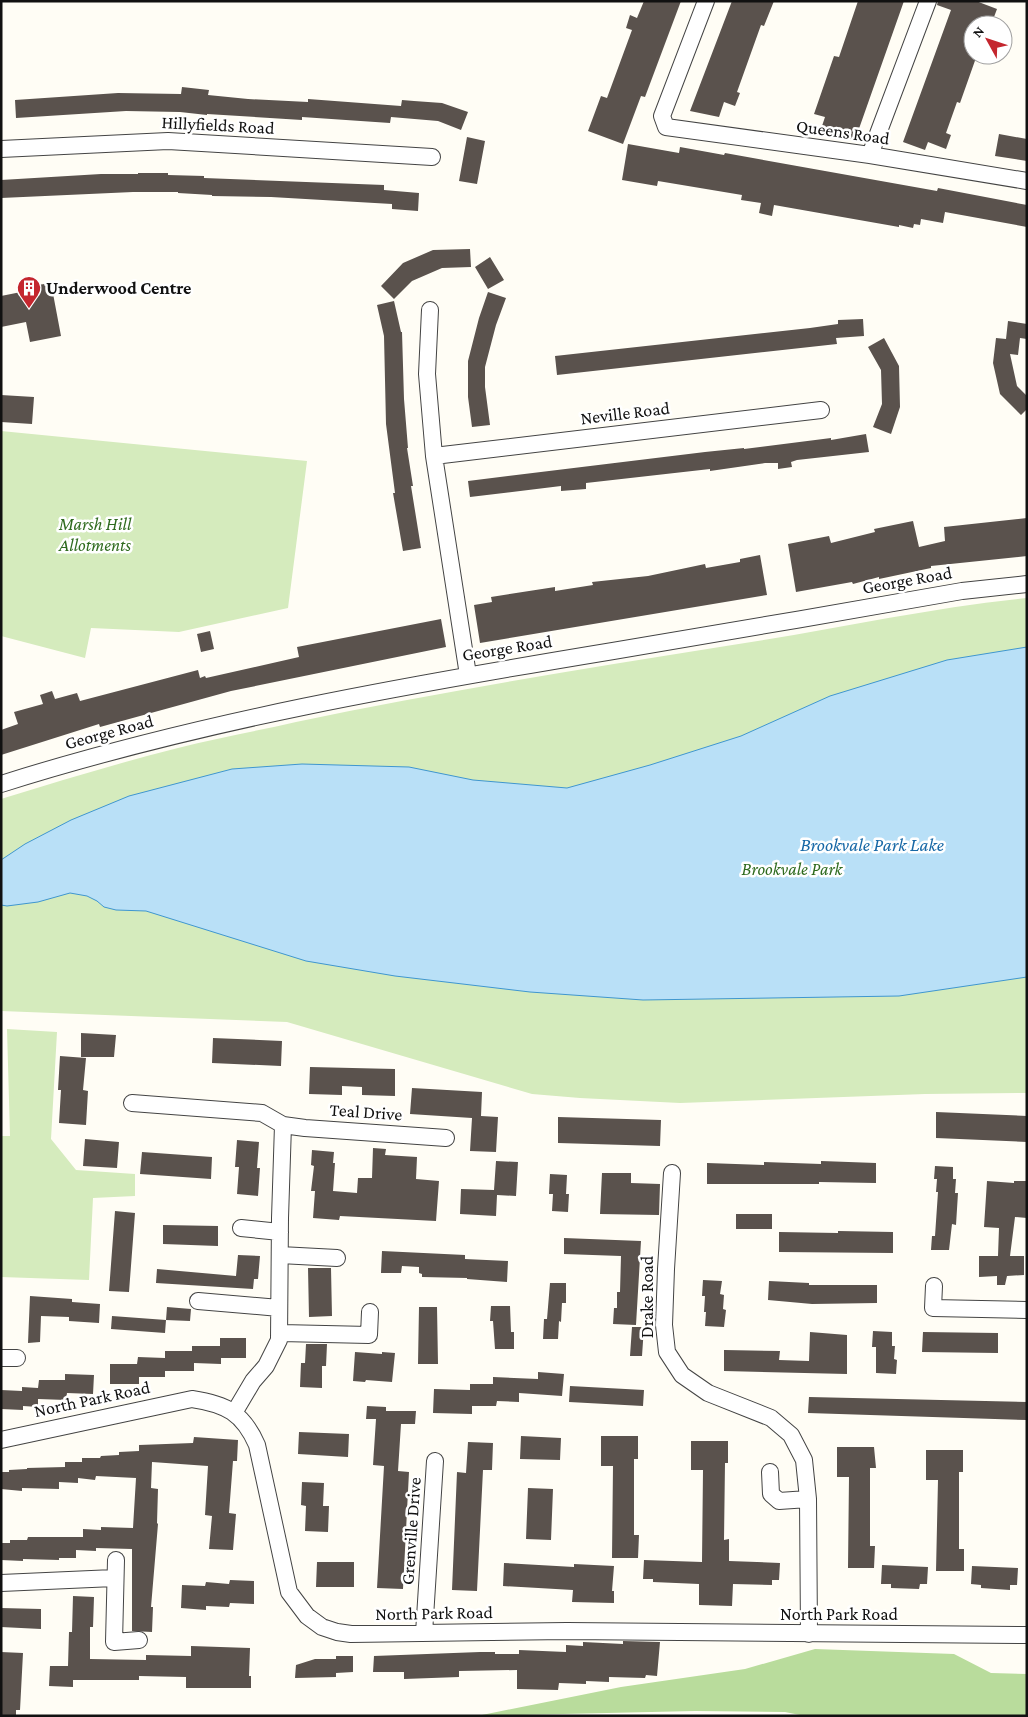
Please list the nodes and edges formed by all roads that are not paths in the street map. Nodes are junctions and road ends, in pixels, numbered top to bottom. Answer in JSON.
{"nodes":[{"id":1,"x":706,"y":1,"type":"edge"},
{"id":2,"x":928,"y":1,"type":"edge"},
{"id":3,"x":1,"y":150,"type":"edge"},
{"id":4,"x":870,"y":155,"type":"junction"},
{"id":5,"x":432,"y":157,"type":"dead end"},
{"id":6,"x":1027,"y":181,"type":"edge"},
{"id":7,"x":430,"y":310,"type":"dead end"},
{"id":8,"x":821,"y":410,"type":"dead end"},
{"id":9,"x":434,"y":456,"type":"junction"},
{"id":10,"x":1027,"y":584,"type":"edge"},
{"id":11,"x":468,"y":675,"type":"junction"},
{"id":12,"x":1,"y":784,"type":"edge"},
{"id":13,"x":132,"y":1103,"type":"dead end"},
{"id":14,"x":283,"y":1125,"type":"junction"},
{"id":15,"x":446,"y":1138,"type":"dead end"},
{"id":16,"x":672,"y":1173,"type":"dead end"},
{"id":17,"x":241,"y":1228,"type":"dead end"},
{"id":18,"x":280,"y":1232,"type":"junction"},
{"id":19,"x":280,"y":1255,"type":"junction"},
{"id":20,"x":337,"y":1258,"type":"dead end"},
{"id":21,"x":934,"y":1286,"type":"dead end"},
{"id":22,"x":198,"y":1301,"type":"dead end"},
{"id":23,"x":279,"y":1308,"type":"junction"},
{"id":24,"x":1027,"y":1310,"type":"edge"},
{"id":25,"x":370,"y":1312,"type":"dead end"},
{"id":26,"x":280,"y":1333,"type":"junction"},
{"id":27,"x":234,"y":1413,"type":"junction"},
{"id":28,"x":1,"y":1440,"type":"edge"},
{"id":29,"x":435,"y":1461,"type":"dead end"},
{"id":30,"x":770,"y":1472,"type":"dead end"},
{"id":31,"x":808,"y":1498,"type":"junction"},
{"id":32,"x":116,"y":1560,"type":"dead end"},
{"id":33,"x":114,"y":1578,"type":"junction"},
{"id":34,"x":1,"y":1583,"type":"edge"},
{"id":35,"x":424,"y":1633,"type":"junction"},
{"id":36,"x":809,"y":1634,"type":"junction"},
{"id":37,"x":1027,"y":1635,"type":"edge"},
{"id":38,"x":139,"y":1640,"type":"dead end"}],
"edges":[{"from":1,"to":4,"type":"street","name":"Queens Road"},
{"from":2,"to":4,"type":"street"},
{"from":3,"to":5,"type":"street","name":"Hillyfields Road"},
{"from":4,"to":6,"type":"street","name":"Queens Road"},
{"from":7,"to":9,"type":"street"},
{"from":8,"to":9,"type":"street","name":"Neville Road"},
{"from":9,"to":11,"type":"street"},
{"from":10,"to":11,"type":"street","name":"George Road"},
{"from":11,"to":12,"type":"street","name":"George Road"},
{"from":13,"to":14,"type":"street","name":"Teal Drive"},
{"from":14,"to":15,"type":"street","name":"Teal Drive"},
{"from":14,"to":18,"type":"street"},
{"from":16,"to":31,"type":"street","name":"Drake Road"},
{"from":17,"to":18,"type":"street"},
{"from":18,"to":19,"type":"street"},
{"from":19,"to":20,"type":"street"},
{"from":19,"to":23,"type":"street"},
{"from":21,"to":24,"type":"street"},
{"from":22,"to":23,"type":"street"},
{"from":23,"to":26,"type":"street"},
{"from":25,"to":26,"type":"street"},
{"from":26,"to":27,"type":"street"},
{"from":27,"to":28,"type":"street","name":"North Park Road"},
{"from":27,"to":35,"type":"street","name":"North Park Road"},
{"from":29,"to":35,"type":"street","name":"Grenville Drive"},
{"from":30,"to":31,"type":"street"},
{"from":31,"to":36,"type":"street","name":"Drake Road"},
{"from":32,"to":33,"type":"street"},
{"from":33,"to":34,"type":"street"},
{"from":33,"to":38,"type":"street"},
{"from":35,"to":36,"type":"street","name":"North Park Road"},
{"from":36,"to":37,"type":"street","name":"North Park Road"}]}
